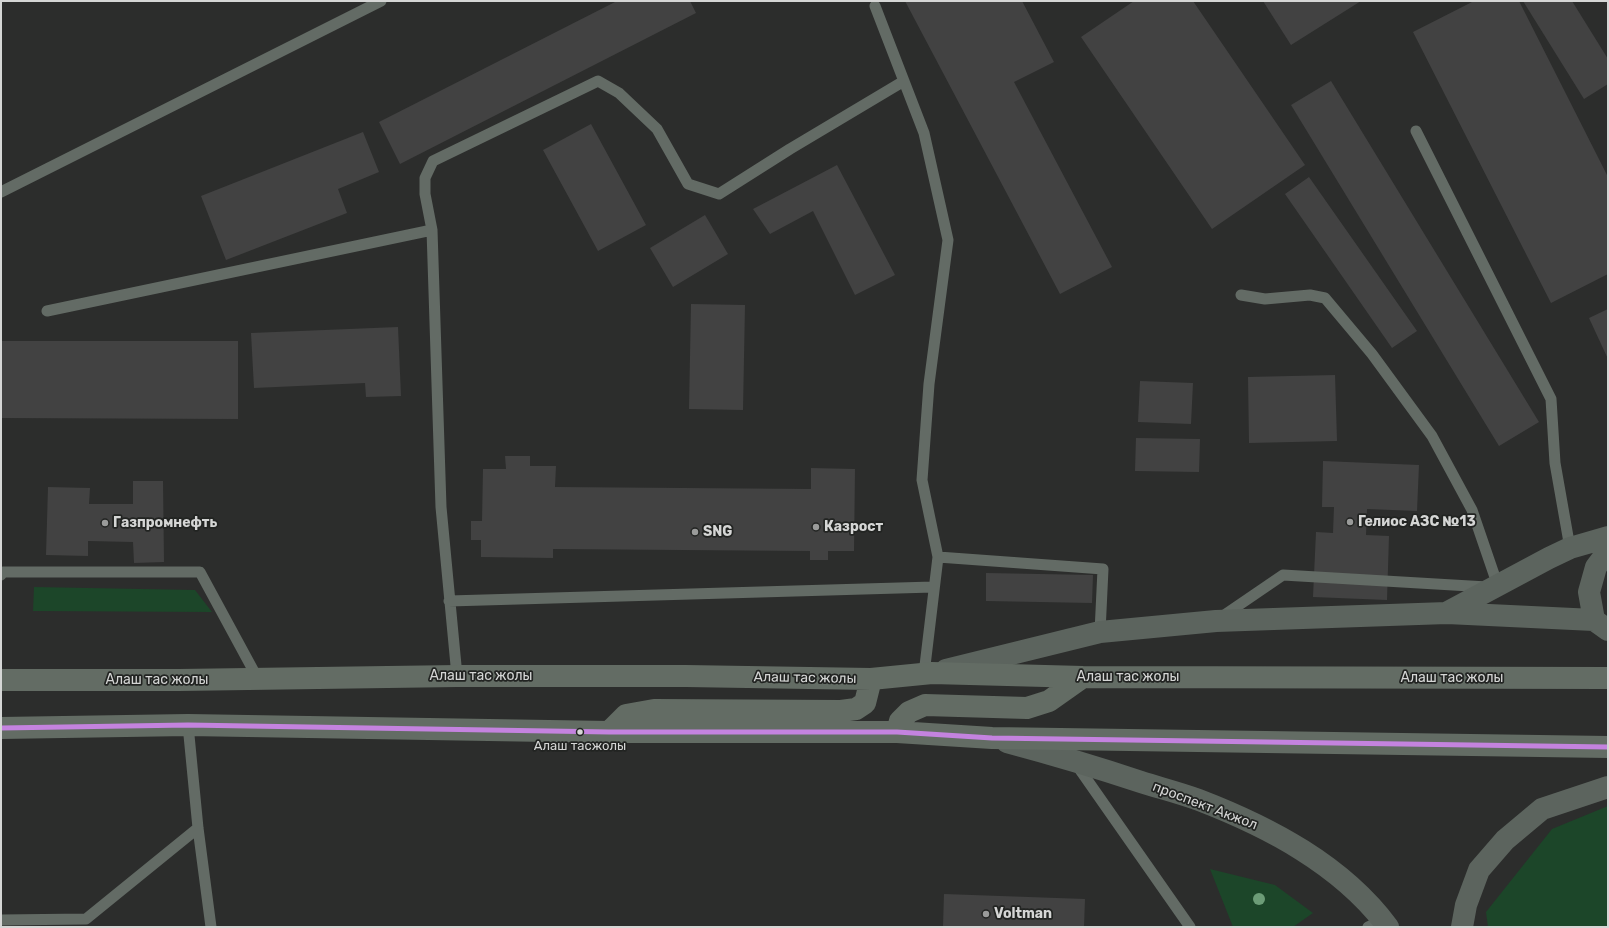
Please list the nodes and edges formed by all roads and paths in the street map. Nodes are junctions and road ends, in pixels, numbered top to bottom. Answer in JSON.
{"nodes":[{"id":1,"x":381,"y":1,"type":"edge"},
{"id":2,"x":875,"y":6,"type":"dead end"},
{"id":3,"x":904,"y":81,"type":"junction"},
{"id":4,"x":1416,"y":131,"type":"dead end"},
{"id":5,"x":1,"y":192,"type":"edge"},
{"id":6,"x":432,"y":230,"type":"junction"},
{"id":7,"x":1241,"y":295,"type":"dead end"},
{"id":8,"x":47,"y":311,"type":"dead end"},
{"id":9,"x":1608,"y":537,"type":"edge"},
{"id":10,"x":1570,"y":548,"type":"junction"},
{"id":11,"x":1608,"y":551,"type":"edge"},
{"id":12,"x":938,"y":557,"type":"junction"},
{"id":13,"x":1,"y":575,"type":"edge"},
{"id":14,"x":933,"y":587,"type":"junction"},
{"id":15,"x":1497,"y":587,"type":"junction"},
{"id":16,"x":449,"y":601,"type":"junction"},
{"id":17,"x":1447,"y":613,"type":"junction"},
{"id":18,"x":1216,"y":621,"type":"junction"},
{"id":19,"x":1601,"y":625,"type":"edge"},
{"id":20,"x":1100,"y":632,"type":"junction"},
{"id":21,"x":928,"y":674,"type":"junction"},
{"id":22,"x":457,"y":676,"type":"junction"},
{"id":23,"x":1083,"y":677,"type":"junction"},
{"id":24,"x":1608,"y":678,"type":"edge"},
{"id":25,"x":258,"y":679,"type":"junction"},
{"id":26,"x":871,"y":679,"type":"junction"},
{"id":27,"x":1,"y":680,"type":"edge"},
{"id":28,"x":188,"y":725,"type":"junction"},
{"id":29,"x":1,"y":728,"type":"edge"},
{"id":30,"x":609,"y":732,"type":"junction"},
{"id":31,"x":897,"y":732,"type":"junction"},
{"id":32,"x":992,"y":738,"type":"junction"},
{"id":33,"x":1608,"y":747,"type":"edge"},
{"id":34,"x":1074,"y":760,"type":"junction"},
{"id":35,"x":1608,"y":787,"type":"edge"},
{"id":36,"x":198,"y":828,"type":"junction"},
{"id":37,"x":1,"y":920,"type":"edge"},
{"id":38,"x":86,"y":923,"type":"edge"},
{"id":39,"x":1380,"y":925,"type":"edge"},
{"id":40,"x":211,"y":927,"type":"edge"},
{"id":41,"x":1190,"y":927,"type":"edge"},
{"id":42,"x":1462,"y":927,"type":"edge"}],
"edges":[{"from":1,"to":5,"type":"lane"},
{"from":2,"to":3,"type":"lane"},
{"from":3,"to":6,"type":"lane"},
{"from":3,"to":12,"type":"lane"},
{"from":4,"to":10,"type":"lane"},
{"from":6,"to":8,"type":"lane"},
{"from":6,"to":16,"type":"lane"},
{"from":7,"to":15,"type":"lane"},
{"from":9,"to":10,"type":"main road"},
{"from":10,"to":15,"type":"main road"},
{"from":11,"to":19,"type":"main road"},
{"from":12,"to":14,"type":"lane"},
{"from":12,"to":20,"type":"lane"},
{"from":13,"to":25,"type":"lane"},
{"from":14,"to":16,"type":"lane"},
{"from":14,"to":21,"type":"lane"},
{"from":15,"to":17,"type":"main road"},
{"from":15,"to":18,"type":"lane"},
{"from":16,"to":22,"type":"lane"},
{"from":17,"to":18,"type":"main road"},
{"from":17,"to":19,"type":"main road"},
{"from":18,"to":20,"type":"main road"},
{"from":20,"to":21,"type":"main road"},
{"from":21,"to":23,"type":"main road","name":"Алаш тас жолы"},
{"from":21,"to":26,"type":"main road","name":"Алаш тас жолы"},
{"from":22,"to":25,"type":"main road","name":"Алаш тас жолы"},
{"from":22,"to":26,"type":"main road","name":"Алаш тас жолы"},
{"from":23,"to":24,"type":"main road","name":"Алаш тас жолы"},
{"from":23,"to":31,"type":"main road"},
{"from":25,"to":27,"type":"main road","name":"Алаш тас жолы"},
{"from":26,"to":30,"type":"main road"},
{"from":28,"to":29,"type":"main road"},
{"from":28,"to":30,"type":"main road"},
{"from":28,"to":36,"type":"lane"},
{"from":30,"to":31,"type":"main road"},
{"from":31,"to":32,"type":"main road"},
{"from":32,"to":33,"type":"main road"},
{"from":32,"to":34,"type":"main road","name":"проспект Акжол"},
{"from":34,"to":39,"type":"main road","name":"проспект Акжол"},
{"from":34,"to":41,"type":"lane"},
{"from":35,"to":42,"type":"main road"},
{"from":36,"to":38,"type":"lane"},
{"from":36,"to":40,"type":"lane"},
{"from":37,"to":38,"type":"lane"}]}
